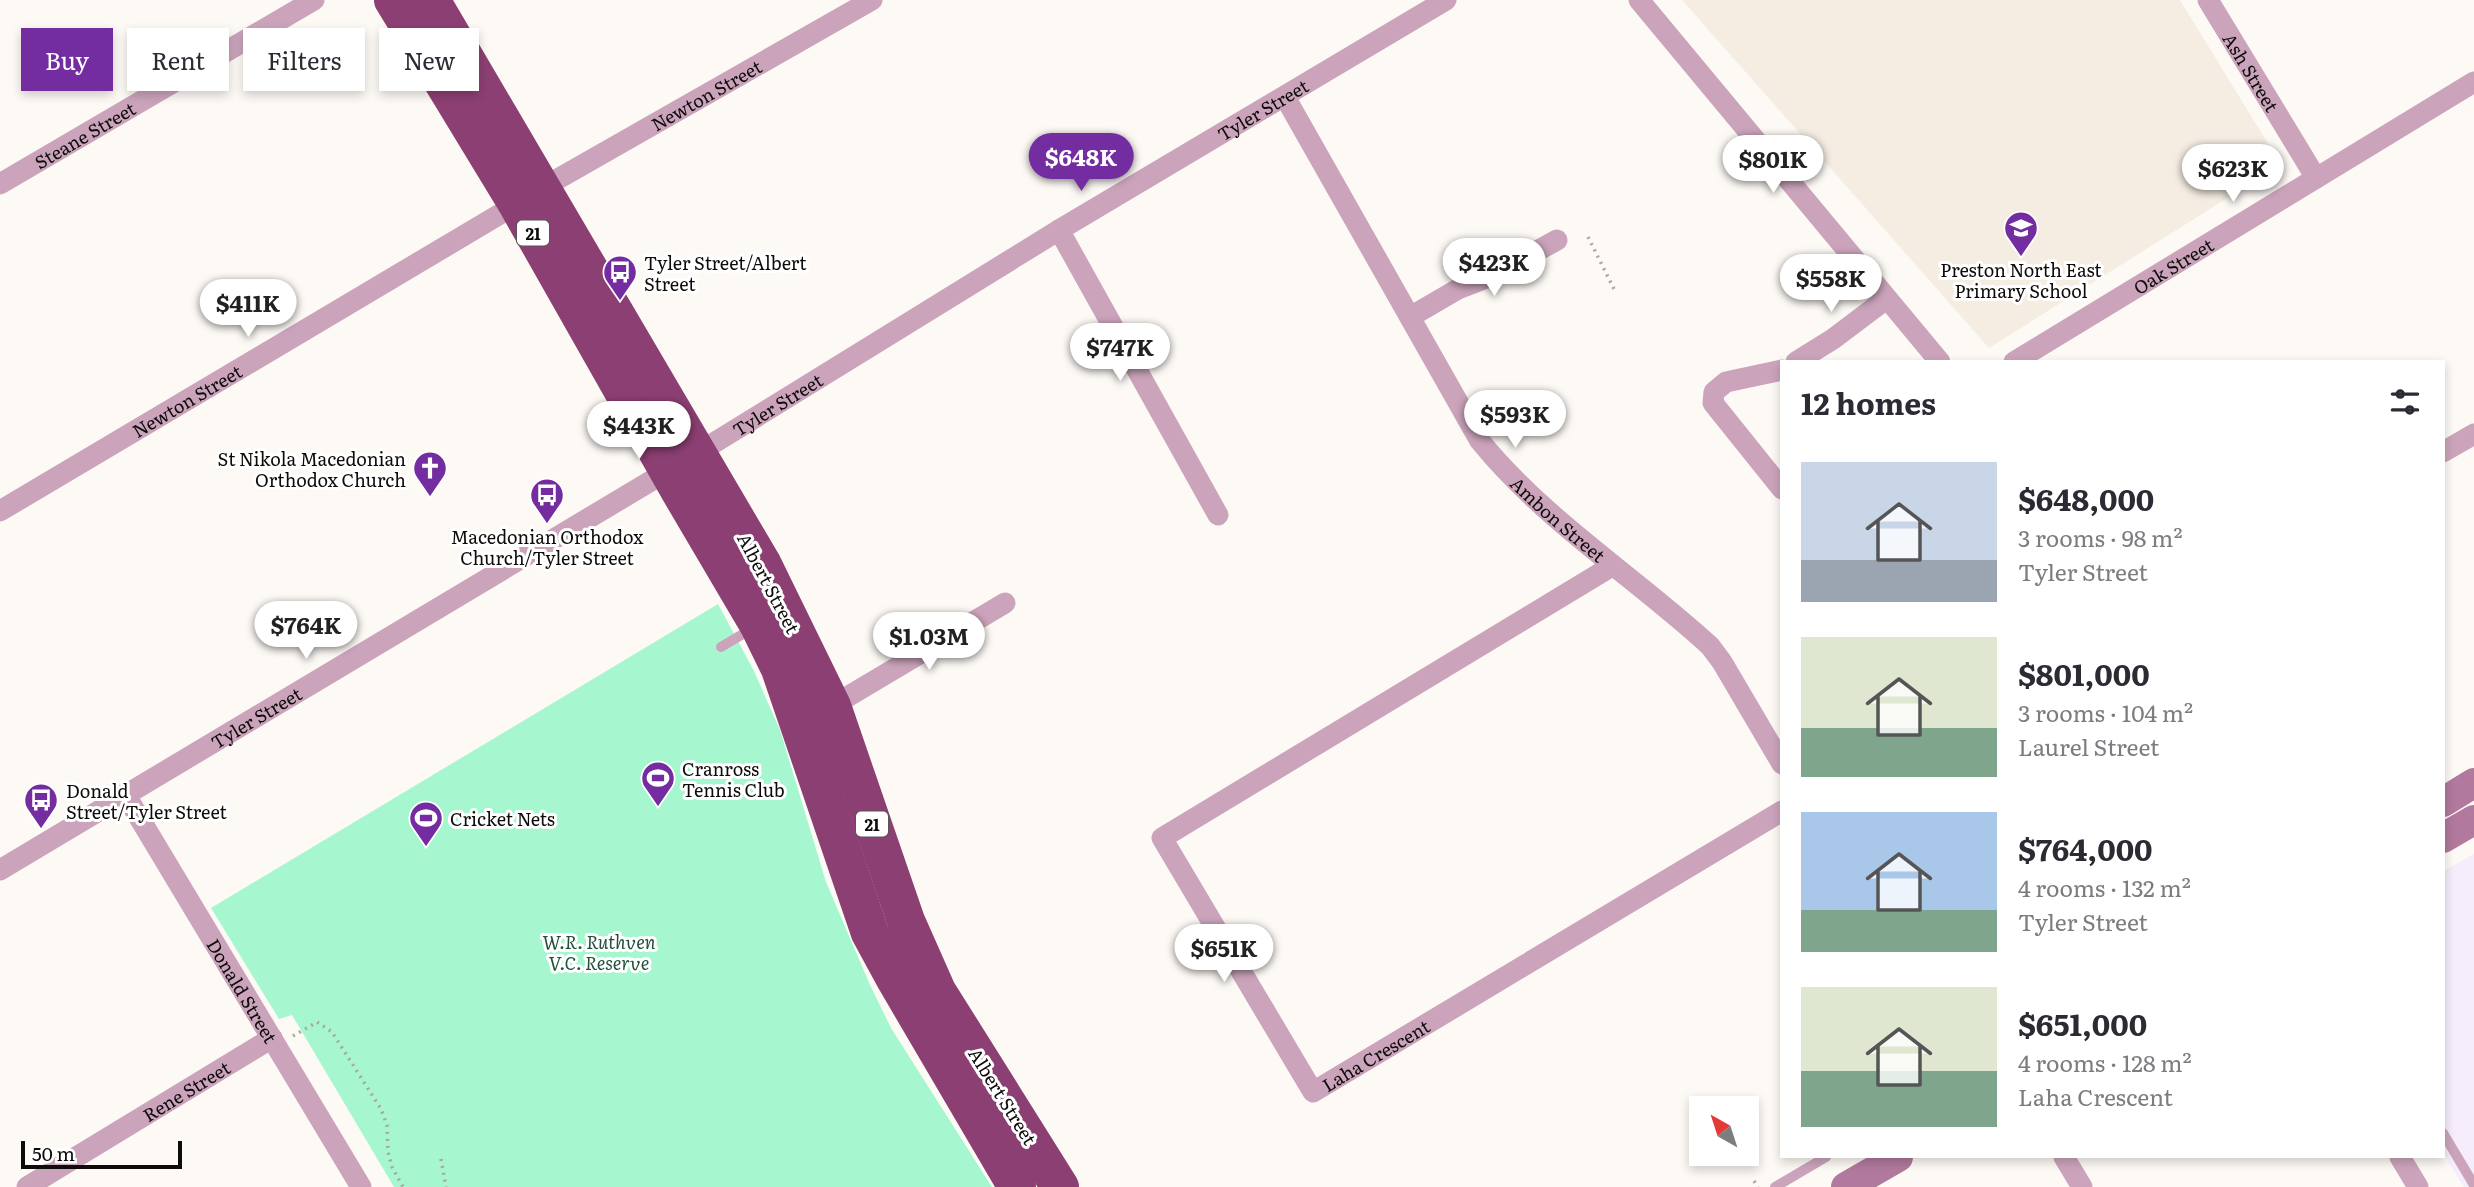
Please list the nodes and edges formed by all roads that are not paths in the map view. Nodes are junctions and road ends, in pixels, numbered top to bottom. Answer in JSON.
{"nodes":[{"id":1,"x":314,"y":0,"type":"edge"},
{"id":2,"x":393,"y":0,"type":"edge"},
{"id":3,"x":431,"y":0,"type":"edge"},
{"id":4,"x":872,"y":0,"type":"edge"},
{"id":5,"x":1446,"y":0,"type":"edge"},
{"id":6,"x":1639,"y":0,"type":"edge"},
{"id":7,"x":2208,"y":0,"type":"edge"},
{"id":8,"x":2474,"y":82,"type":"edge"},
{"id":9,"x":1285,"y":97,"type":"junction"},
{"id":10,"x":2316,"y":178,"type":"junction"},
{"id":11,"x":0,"y":184,"type":"edge"},
{"id":12,"x":528,"y":196,"type":"junction"},
{"id":13,"x":1059,"y":230,"type":"junction"},
{"id":14,"x":1557,"y":240,"type":"dead end"},
{"id":15,"x":1886,"y":299,"type":"junction"},
{"id":16,"x":1410,"y":317,"type":"junction"},
{"id":17,"x":1799,"y":360,"type":"edge"},
{"id":18,"x":1938,"y":360,"type":"edge"},
{"id":19,"x":2017,"y":360,"type":"edge"},
{"id":20,"x":1780,"y":370,"type":"edge"},
{"id":21,"x":2474,"y":434,"type":"edge"},
{"id":22,"x":2445,"y":451,"type":"edge"},
{"id":23,"x":681,"y":462,"type":"junction"},
{"id":24,"x":1780,"y":487,"type":"edge"},
{"id":25,"x":0,"y":511,"type":"edge"},
{"id":26,"x":1218,"y":514,"type":"dead end"},
{"id":27,"x":1612,"y":566,"type":"junction"},
{"id":28,"x":1005,"y":603,"type":"dead end"},
{"id":29,"x":758,"y":624,"type":"junction"},
{"id":30,"x":721,"y":647,"type":"dead end"},
{"id":31,"x":832,"y":706,"type":"junction"},
{"id":32,"x":1780,"y":761,"type":"edge"},
{"id":33,"x":2474,"y":783,"type":"edge"},
{"id":34,"x":125,"y":794,"type":"junction"},
{"id":35,"x":2445,"y":802,"type":"edge"},
{"id":36,"x":1780,"y":812,"type":"edge"},
{"id":37,"x":2474,"y":820,"type":"edge"},
{"id":38,"x":2445,"y":837,"type":"edge"},
{"id":39,"x":0,"y":870,"type":"edge"},
{"id":40,"x":906,"y":921,"type":"junction"},
{"id":41,"x":870,"y":933,"type":"junction"},
{"id":42,"x":274,"y":1042,"type":"junction"},
{"id":43,"x":2445,"y":1136,"type":"edge"},
{"id":44,"x":1824,"y":1158,"type":"edge"},
{"id":45,"x":1896,"y":1158,"type":"edge"},
{"id":46,"x":2065,"y":1158,"type":"edge"},
{"id":47,"x":2401,"y":1158,"type":"edge"},
{"id":48,"x":2474,"y":1185,"type":"edge"},
{"id":49,"x":27,"y":1187,"type":"edge"},
{"id":50,"x":361,"y":1187,"type":"edge"},
{"id":51,"x":1017,"y":1187,"type":"edge"},
{"id":52,"x":1060,"y":1187,"type":"edge"},
{"id":53,"x":1775,"y":1187,"type":"edge"},
{"id":54,"x":1846,"y":1187,"type":"edge"},
{"id":55,"x":2082,"y":1187,"type":"edge"},
{"id":56,"x":2418,"y":1187,"type":"edge"}],
"edges":[{"from":1,"to":11,"type":"street","name":"Steane Street"},
{"from":2,"to":12,"type":"highway","name":"Albert Street","number":"21"},
{"from":3,"to":12,"type":"highway","name":"Albert Street","number":"21"},
{"from":4,"to":12,"type":"street","name":"Newton Street"},
{"from":5,"to":9,"type":"street","name":"Tyler Street"},
{"from":6,"to":15,"type":"street"},
{"from":7,"to":10,"type":"street","name":"Ash Street"},
{"from":8,"to":10,"type":"street","name":"Oak Street"},
{"from":9,"to":13,"type":"street","name":"Tyler Street"},
{"from":9,"to":16,"type":"street","name":"Ambon Street"},
{"from":10,"to":19,"type":"street","name":"Oak Street"},
{"from":12,"to":23,"type":"highway","name":"Albert Street","number":"21"},
{"from":12,"to":25,"type":"street","name":"Newton Street"},
{"from":13,"to":23,"type":"street","name":"Tyler Street"},
{"from":13,"to":26,"type":"street"},
{"from":14,"to":16,"type":"street"},
{"from":15,"to":17,"type":"street"},
{"from":15,"to":18,"type":"street"},
{"from":16,"to":27,"type":"street","name":"Ambon Street"},
{"from":20,"to":24,"type":"street"},
{"from":21,"to":22,"type":"street"},
{"from":23,"to":29,"type":"highway","name":"Albert Street","number":"21"},
{"from":23,"to":31,"type":"highway","name":"Albert Street","number":"21"},
{"from":23,"to":34,"type":"street","name":"Tyler Street"},
{"from":27,"to":32,"type":"street","name":"Ambon Street"},
{"from":27,"to":36,"type":"street","name":"Laha Crescent"},
{"from":28,"to":31,"type":"street"},
{"from":29,"to":30,"type":"lane"},
{"from":29,"to":41,"type":"highway","name":"Albert Street","number":"21"},
{"from":31,"to":40,"type":"highway","name":"Albert Street","number":"21"},
{"from":33,"to":35,"type":"street"},
{"from":34,"to":39,"type":"street","name":"Tyler Street"},
{"from":34,"to":42,"type":"street","name":"Donald Street"},
{"from":37,"to":38,"type":"street"},
{"from":40,"to":41,"type":"highway"},
{"from":40,"to":52,"type":"highway","name":"Albert Street","number":"21"},
{"from":41,"to":51,"type":"highway","name":"Albert Street","number":"21"},
{"from":42,"to":49,"type":"street","name":"Rene Street"},
{"from":42,"to":50,"type":"street","name":"Donald Street"},
{"from":43,"to":48,"type":"lane"},
{"from":44,"to":53,"type":"lane"},
{"from":45,"to":54,"type":"street"},
{"from":46,"to":55,"type":"street"},
{"from":47,"to":56,"type":"street"}]}
